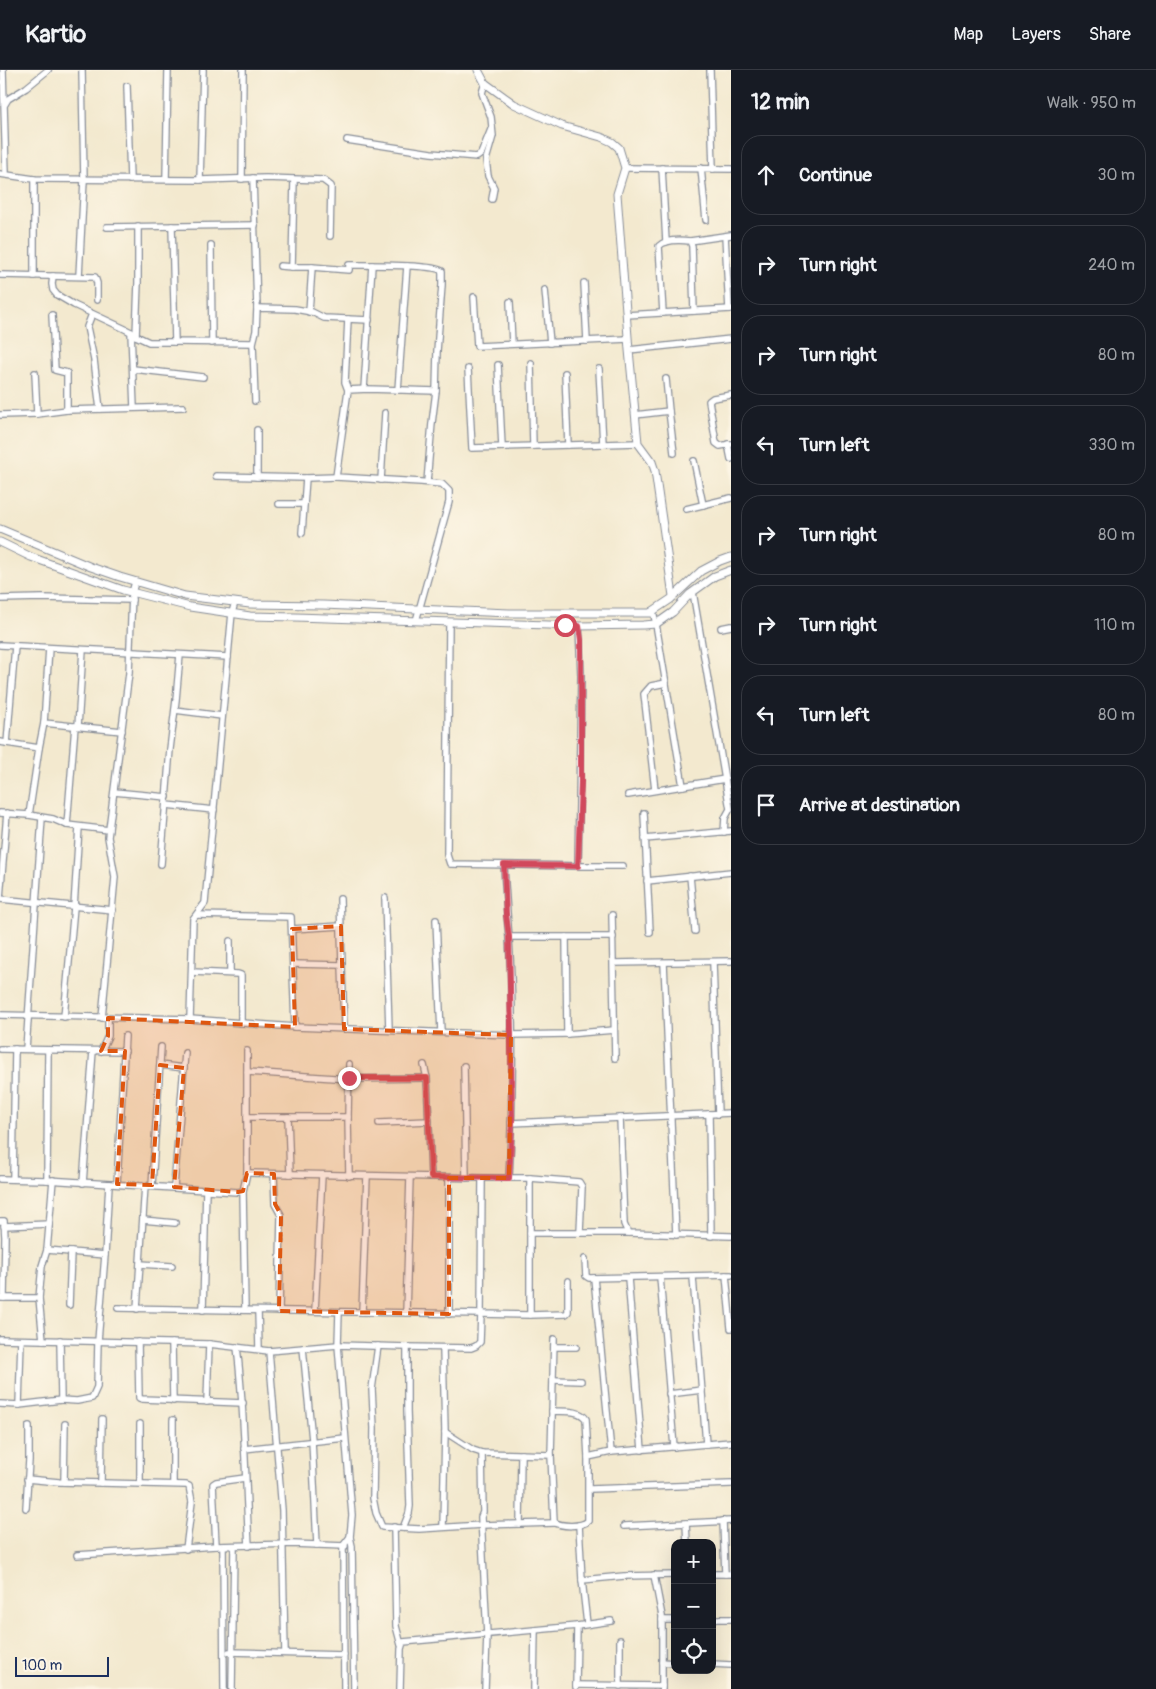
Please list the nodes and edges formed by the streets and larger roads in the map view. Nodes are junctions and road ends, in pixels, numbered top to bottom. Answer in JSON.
{"nodes":[{"id":1,"x":3,"y":70,"type":"edge"},
{"id":2,"x":47,"y":70,"type":"edge"},
{"id":3,"x":82,"y":70,"type":"edge"},
{"id":4,"x":168,"y":70,"type":"edge"},
{"id":5,"x":203,"y":70,"type":"edge"},
{"id":6,"x":243,"y":70,"type":"edge"},
{"id":7,"x":478,"y":70,"type":"edge"},
{"id":8,"x":710,"y":70,"type":"edge"},
{"id":9,"x":485,"y":83,"type":"junction"},
{"id":10,"x":127,"y":86,"type":"dead end"},
{"id":11,"x":5,"y":104,"type":"junction"},
{"id":12,"x":492,"y":127,"type":"junction"},
{"id":13,"x":347,"y":140,"type":"dead end"},
{"id":14,"x":625,"y":168,"type":"junction"},
{"id":15,"x":662,"y":168,"type":"junction"},
{"id":16,"x":701,"y":168,"type":"junction"},
{"id":17,"x":713,"y":168,"type":"junction"},
{"id":18,"x":731,"y":169,"type":"edge"},
{"id":19,"x":3,"y":174,"type":"edge"},
{"id":20,"x":254,"y":178,"type":"junction"},
{"id":21,"x":34,"y":179,"type":"junction"},
{"id":22,"x":166,"y":179,"type":"junction"},
{"id":23,"x":242,"y":179,"type":"junction"},
{"id":24,"x":84,"y":180,"type":"junction"},
{"id":25,"x":130,"y":180,"type":"junction"},
{"id":26,"x":200,"y":180,"type":"junction"},
{"id":27,"x":294,"y":180,"type":"junction"},
{"id":28,"x":492,"y":199,"type":"dead end"},
{"id":29,"x":706,"y":220,"type":"dead end"},
{"id":30,"x":255,"y":225,"type":"junction"},
{"id":31,"x":138,"y":226,"type":"junction"},
{"id":32,"x":172,"y":226,"type":"junction"},
{"id":33,"x":106,"y":227,"type":"dead end"},
{"id":34,"x":728,"y":235,"type":"edge"},
{"id":35,"x":330,"y":236,"type":"dead end"},
{"id":36,"x":690,"y":241,"type":"junction"},
{"id":37,"x":666,"y":242,"type":"junction"},
{"id":38,"x":211,"y":245,"type":"dead end"},
{"id":39,"x":372,"y":265,"type":"junction"},
{"id":40,"x":280,"y":266,"type":"dead end"},
{"id":41,"x":407,"y":266,"type":"junction"},
{"id":42,"x":292,"y":267,"type":"junction"},
{"id":43,"x":312,"y":267,"type":"junction"},
{"id":44,"x":0,"y":275,"type":"edge"},
{"id":45,"x":34,"y":276,"type":"junction"},
{"id":46,"x":53,"y":276,"type":"junction"},
{"id":47,"x":79,"y":276,"type":"junction"},
{"id":48,"x":584,"y":283,"type":"dead end"},
{"id":49,"x":545,"y":290,"type":"dead end"},
{"id":50,"x":474,"y":297,"type":"dead end"},
{"id":51,"x":98,"y":300,"type":"dead end"},
{"id":52,"x":510,"y":302,"type":"dead end"},
{"id":53,"x":257,"y":308,"type":"junction"},
{"id":54,"x":730,"y":309,"type":"edge"},
{"id":55,"x":694,"y":311,"type":"junction"},
{"id":56,"x":309,"y":312,"type":"junction"},
{"id":57,"x":663,"y":313,"type":"junction"},
{"id":58,"x":92,"y":314,"type":"junction"},
{"id":59,"x":52,"y":315,"type":"dead end"},
{"id":60,"x":626,"y":316,"type":"junction"},
{"id":61,"x":348,"y":319,"type":"junction"},
{"id":62,"x":369,"y":320,"type":"junction"},
{"id":63,"x":134,"y":334,"type":"junction"},
{"id":64,"x":628,"y":339,"type":"junction"},
{"id":65,"x":731,"y":340,"type":"edge"},
{"id":66,"x":587,"y":341,"type":"junction"},
{"id":67,"x":175,"y":342,"type":"junction"},
{"id":68,"x":212,"y":343,"type":"junction"},
{"id":69,"x":253,"y":343,"type":"junction"},
{"id":70,"x":550,"y":343,"type":"junction"},
{"id":71,"x":512,"y":344,"type":"junction"},
{"id":72,"x":628,"y":350,"type":"junction"},
{"id":73,"x":531,"y":363,"type":"dead end"},
{"id":74,"x":498,"y":365,"type":"dead end"},
{"id":75,"x":133,"y":369,"type":"junction"},
{"id":76,"x":468,"y":369,"type":"dead end"},
{"id":77,"x":598,"y":369,"type":"dead end"},
{"id":78,"x":35,"y":373,"type":"dead end"},
{"id":79,"x":565,"y":373,"type":"dead end"},
{"id":80,"x":203,"y":377,"type":"dead end"},
{"id":81,"x":666,"y":379,"type":"dead end"},
{"id":82,"x":364,"y":389,"type":"junction"},
{"id":83,"x":348,"y":390,"type":"junction"},
{"id":84,"x":398,"y":390,"type":"junction"},
{"id":85,"x":436,"y":391,"type":"junction"},
{"id":86,"x":731,"y":395,"type":"edge"},
{"id":87,"x":255,"y":401,"type":"dead end"},
{"id":88,"x":183,"y":407,"type":"dead end"},
{"id":89,"x":134,"y":408,"type":"junction"},
{"id":90,"x":100,"y":409,"type":"junction"},
{"id":91,"x":66,"y":410,"type":"junction"},
{"id":92,"x":669,"y":411,"type":"junction"},
{"id":93,"x":385,"y":413,"type":"dead end"},
{"id":94,"x":37,"y":414,"type":"junction"},
{"id":95,"x":0,"y":415,"type":"edge"},
{"id":96,"x":635,"y":415,"type":"junction"},
{"id":97,"x":257,"y":430,"type":"dead end"},
{"id":98,"x":638,"y":443,"type":"junction"},
{"id":99,"x":603,"y":444,"type":"junction"},
{"id":100,"x":729,"y":444,"type":"edge"},
{"id":101,"x":568,"y":445,"type":"junction"},
{"id":102,"x":533,"y":446,"type":"junction"},
{"id":103,"x":502,"y":447,"type":"junction"},
{"id":104,"x":674,"y":453,"type":"dead end"},
{"id":105,"x":731,"y":459,"type":"edge"},
{"id":106,"x":694,"y":460,"type":"dead end"},
{"id":107,"x":216,"y":476,"type":"dead end"},
{"id":108,"x":256,"y":477,"type":"junction"},
{"id":109,"x":336,"y":477,"type":"junction"},
{"id":110,"x":306,"y":478,"type":"junction"},
{"id":111,"x":380,"y":480,"type":"junction"},
{"id":112,"x":427,"y":482,"type":"junction"},
{"id":113,"x":731,"y":498,"type":"edge"},
{"id":114,"x":279,"y":504,"type":"dead end"},
{"id":115,"x":304,"y":504,"type":"junction"},
{"id":116,"x":703,"y":505,"type":"junction"},
{"id":117,"x":686,"y":509,"type":"dead end"},
{"id":118,"x":0,"y":529,"type":"edge"},
{"id":119,"x":302,"y":533,"type":"dead end"},
{"id":120,"x":0,"y":542,"type":"edge"},
{"id":121,"x":731,"y":557,"type":"edge"},
{"id":122,"x":731,"y":570,"type":"edge"},
{"id":123,"x":135,"y":582,"type":"junction"},
{"id":124,"x":692,"y":592,"type":"junction"},
{"id":125,"x":132,"y":596,"type":"junction"},
{"id":126,"x":673,"y":596,"type":"junction"},
{"id":127,"x":0,"y":599,"type":"edge"},
{"id":128,"x":235,"y":602,"type":"junction"},
{"id":129,"x":420,"y":608,"type":"junction"},
{"id":130,"x":653,"y":611,"type":"junction"},
{"id":131,"x":232,"y":613,"type":"junction"},
{"id":132,"x":416,"y":621,"type":"junction"},
{"id":133,"x":448,"y":622,"type":"junction"},
{"id":134,"x":656,"y":624,"type":"junction"},
{"id":135,"x":579,"y":626,"type":"junction"},
{"id":136,"x":731,"y":626,"type":"edge"},
{"id":137,"x":721,"y":628,"type":"dead end"},
{"id":138,"x":0,"y":645,"type":"edge"},
{"id":139,"x":15,"y":646,"type":"junction"},
{"id":140,"x":49,"y":648,"type":"junction"},
{"id":141,"x":84,"y":650,"type":"junction"},
{"id":142,"x":130,"y":652,"type":"junction"},
{"id":143,"x":180,"y":655,"type":"junction"},
{"id":144,"x":228,"y":657,"type":"junction"},
{"id":145,"x":666,"y":683,"type":"junction"},
{"id":146,"x":175,"y":710,"type":"junction"},
{"id":147,"x":222,"y":716,"type":"junction"},
{"id":148,"x":44,"y":723,"type":"junction"},
{"id":149,"x":77,"y":726,"type":"junction"},
{"id":150,"x":122,"y":731,"type":"junction"},
{"id":151,"x":3,"y":742,"type":"edge"},
{"id":152,"x":39,"y":748,"type":"junction"},
{"id":153,"x":725,"y":779,"type":"junction"},
{"id":154,"x":683,"y":786,"type":"junction"},
{"id":155,"x":655,"y":790,"type":"junction"},
{"id":156,"x":114,"y":792,"type":"junction"},
{"id":157,"x":628,"y":795,"type":"dead end"},
{"id":158,"x":167,"y":797,"type":"junction"},
{"id":159,"x":166,"y":805,"type":"junction"},
{"id":160,"x":214,"y":810,"type":"junction"},
{"id":161,"x":0,"y":813,"type":"edge"},
{"id":162,"x":7,"y":813,"type":"junction"},
{"id":163,"x":644,"y":813,"type":"dead end"},
{"id":164,"x":29,"y":815,"type":"junction"},
{"id":165,"x":42,"y":818,"type":"junction"},
{"id":166,"x":67,"y":825,"type":"junction"},
{"id":167,"x":79,"y":827,"type":"junction"},
{"id":168,"x":109,"y":830,"type":"junction"},
{"id":169,"x":731,"y":831,"type":"edge"},
{"id":170,"x":724,"y":832,"type":"junction"},
{"id":171,"x":645,"y":839,"type":"junction"},
{"id":172,"x":160,"y":864,"type":"dead end"},
{"id":173,"x":504,"y":865,"type":"junction"},
{"id":174,"x":578,"y":866,"type":"junction"},
{"id":175,"x":623,"y":866,"type":"dead end"},
{"id":176,"x":731,"y":872,"type":"edge"},
{"id":177,"x":690,"y":876,"type":"junction"},
{"id":178,"x":647,"y":881,"type":"junction"},
{"id":179,"x":385,"y":898,"type":"dead end"},
{"id":180,"x":0,"y":899,"type":"edge"},
{"id":181,"x":340,"y":899,"type":"dead end"},
{"id":182,"x":36,"y":903,"type":"junction"},
{"id":183,"x":74,"y":907,"type":"junction"},
{"id":184,"x":113,"y":910,"type":"junction"},
{"id":185,"x":198,"y":915,"type":"junction"},
{"id":186,"x":612,"y":915,"type":"dead end"},
{"id":187,"x":436,"y":920,"type":"dead end"},
{"id":188,"x":341,"y":926,"type":"junction"},
{"id":189,"x":292,"y":929,"type":"junction"},
{"id":190,"x":695,"y":931,"type":"dead end"},
{"id":191,"x":650,"y":932,"type":"dead end"},
{"id":192,"x":613,"y":936,"type":"junction"},
{"id":193,"x":509,"y":937,"type":"junction"},
{"id":194,"x":566,"y":937,"type":"junction"},
{"id":195,"x":230,"y":941,"type":"dead end"},
{"id":196,"x":713,"y":962,"type":"junction"},
{"id":197,"x":731,"y":962,"type":"edge"},
{"id":198,"x":294,"y":964,"type":"junction"},
{"id":199,"x":342,"y":964,"type":"junction"},
{"id":200,"x":614,"y":964,"type":"junction"},
{"id":201,"x":664,"y":964,"type":"junction"},
{"id":202,"x":192,"y":972,"type":"junction"},
{"id":203,"x":230,"y":973,"type":"junction"},
{"id":204,"x":0,"y":1015,"type":"edge"},
{"id":205,"x":28,"y":1016,"type":"junction"},
{"id":206,"x":64,"y":1017,"type":"junction"},
{"id":207,"x":105,"y":1018,"type":"junction"},
{"id":208,"x":190,"y":1020,"type":"junction"},
{"id":209,"x":241,"y":1023,"type":"junction"},
{"id":210,"x":295,"y":1027,"type":"junction"},
{"id":211,"x":344,"y":1029,"type":"junction"},
{"id":212,"x":389,"y":1030,"type":"junction"},
{"id":213,"x":614,"y":1030,"type":"junction"},
{"id":214,"x":441,"y":1032,"type":"junction"},
{"id":215,"x":567,"y":1034,"type":"junction"},
{"id":216,"x":511,"y":1035,"type":"junction"},
{"id":217,"x":125,"y":1036,"type":"dead end"},
{"id":218,"x":161,"y":1047,"type":"dead end"},
{"id":219,"x":0,"y":1049,"type":"edge"},
{"id":220,"x":15,"y":1049,"type":"junction"},
{"id":221,"x":26,"y":1049,"type":"junction"},
{"id":222,"x":48,"y":1050,"type":"junction"},
{"id":223,"x":92,"y":1051,"type":"junction"},
{"id":224,"x":102,"y":1051,"type":"junction"},
{"id":225,"x":124,"y":1051,"type":"junction"},
{"id":226,"x":247,"y":1051,"type":"dead end"},
{"id":227,"x":185,"y":1053,"type":"dead end"},
{"id":228,"x":614,"y":1058,"type":"dead end"},
{"id":229,"x":349,"y":1064,"type":"dead end"},
{"id":230,"x":424,"y":1065,"type":"dead end"},
{"id":231,"x":160,"y":1066,"type":"junction"},
{"id":232,"x":464,"y":1066,"type":"dead end"},
{"id":233,"x":184,"y":1068,"type":"junction"},
{"id":234,"x":247,"y":1072,"type":"junction"},
{"id":235,"x":349,"y":1078,"type":"junction"},
{"id":236,"x":427,"y":1078,"type":"junction"},
{"id":237,"x":731,"y":1113,"type":"edge"},
{"id":238,"x":709,"y":1114,"type":"junction"},
{"id":239,"x":718,"y":1114,"type":"junction"},
{"id":240,"x":671,"y":1116,"type":"junction"},
{"id":241,"x":247,"y":1117,"type":"junction"},
{"id":242,"x":288,"y":1117,"type":"junction"},
{"id":243,"x":348,"y":1117,"type":"junction"},
{"id":244,"x":620,"y":1118,"type":"junction"},
{"id":245,"x":429,"y":1121,"type":"junction"},
{"id":246,"x":512,"y":1123,"type":"junction"},
{"id":247,"x":379,"y":1124,"type":"dead end"},
{"id":248,"x":247,"y":1173,"type":"junction"},
{"id":249,"x":274,"y":1174,"type":"junction"},
{"id":250,"x":290,"y":1174,"type":"junction"},
{"id":251,"x":322,"y":1175,"type":"junction"},
{"id":252,"x":349,"y":1176,"type":"junction"},
{"id":253,"x":367,"y":1176,"type":"junction"},
{"id":254,"x":410,"y":1177,"type":"junction"},
{"id":255,"x":431,"y":1177,"type":"junction"},
{"id":256,"x":449,"y":1178,"type":"junction"},
{"id":257,"x":466,"y":1178,"type":"junction"},
{"id":258,"x":482,"y":1178,"type":"junction"},
{"id":259,"x":509,"y":1178,"type":"junction"},
{"id":260,"x":530,"y":1178,"type":"junction"},
{"id":261,"x":0,"y":1179,"type":"edge"},
{"id":262,"x":13,"y":1179,"type":"junction"},
{"id":263,"x":50,"y":1180,"type":"junction"},
{"id":264,"x":83,"y":1183,"type":"junction"},
{"id":265,"x":109,"y":1184,"type":"junction"},
{"id":266,"x":117,"y":1184,"type":"junction"},
{"id":267,"x":145,"y":1185,"type":"junction"},
{"id":268,"x":152,"y":1186,"type":"junction"},
{"id":269,"x":174,"y":1187,"type":"junction"},
{"id":270,"x":206,"y":1189,"type":"junction"},
{"id":271,"x":243,"y":1191,"type":"junction"},
{"id":272,"x":143,"y":1220,"type":"junction"},
{"id":273,"x":175,"y":1223,"type":"dead end"},
{"id":274,"x":2,"y":1224,"type":"edge"},
{"id":275,"x":50,"y":1224,"type":"junction"},
{"id":276,"x":530,"y":1233,"type":"junction"},
{"id":277,"x":580,"y":1233,"type":"junction"},
{"id":278,"x":628,"y":1233,"type":"junction"},
{"id":279,"x":676,"y":1235,"type":"junction"},
{"id":280,"x":712,"y":1236,"type":"junction"},
{"id":281,"x":731,"y":1236,"type":"edge"},
{"id":282,"x":47,"y":1250,"type":"junction"},
{"id":283,"x":71,"y":1252,"type":"junction"},
{"id":284,"x":105,"y":1255,"type":"junction"},
{"id":285,"x":584,"y":1259,"type":"dead end"},
{"id":286,"x":140,"y":1264,"type":"junction"},
{"id":287,"x":172,"y":1266,"type":"dead end"},
{"id":288,"x":729,"y":1275,"type":"edge"},
{"id":289,"x":660,"y":1277,"type":"junction"},
{"id":290,"x":693,"y":1277,"type":"junction"},
{"id":291,"x":594,"y":1278,"type":"junction"},
{"id":292,"x":628,"y":1278,"type":"junction"},
{"id":293,"x":568,"y":1281,"type":"dead end"},
{"id":294,"x":2,"y":1298,"type":"edge"},
{"id":295,"x":39,"y":1298,"type":"junction"},
{"id":296,"x":69,"y":1305,"type":"dead end"},
{"id":297,"x":118,"y":1308,"type":"dead end"},
{"id":298,"x":137,"y":1308,"type":"junction"},
{"id":299,"x":203,"y":1310,"type":"junction"},
{"id":300,"x":245,"y":1310,"type":"junction"},
{"id":301,"x":258,"y":1310,"type":"junction"},
{"id":302,"x":279,"y":1311,"type":"junction"},
{"id":303,"x":315,"y":1312,"type":"junction"},
{"id":304,"x":339,"y":1312,"type":"junction"},
{"id":305,"x":362,"y":1312,"type":"junction"},
{"id":306,"x":406,"y":1313,"type":"junction"},
{"id":307,"x":449,"y":1314,"type":"junction"},
{"id":308,"x":481,"y":1314,"type":"junction"},
{"id":309,"x":530,"y":1314,"type":"junction"},
{"id":310,"x":731,"y":1328,"type":"edge"},
{"id":311,"x":0,"y":1339,"type":"edge"},
{"id":312,"x":554,"y":1339,"type":"dead end"},
{"id":313,"x":21,"y":1340,"type":"junction"},
{"id":314,"x":43,"y":1340,"type":"junction"},
{"id":315,"x":60,"y":1340,"type":"junction"},
{"id":316,"x":98,"y":1341,"type":"junction"},
{"id":317,"x":138,"y":1342,"type":"junction"},
{"id":318,"x":172,"y":1343,"type":"junction"},
{"id":319,"x":208,"y":1344,"type":"junction"},
{"id":320,"x":338,"y":1344,"type":"junction"},
{"id":321,"x":378,"y":1346,"type":"junction"},
{"id":322,"x":237,"y":1347,"type":"junction"},
{"id":323,"x":407,"y":1347,"type":"junction"},
{"id":324,"x":554,"y":1347,"type":"junction"},
{"id":325,"x":576,"y":1347,"type":"dead end"},
{"id":326,"x":303,"y":1348,"type":"junction"},
{"id":327,"x":443,"y":1348,"type":"junction"},
{"id":328,"x":259,"y":1349,"type":"junction"},
{"id":329,"x":269,"y":1350,"type":"junction"},
{"id":330,"x":553,"y":1380,"type":"junction"},
{"id":331,"x":580,"y":1381,"type":"dead end"},
{"id":332,"x":702,"y":1390,"type":"junction"},
{"id":333,"x":669,"y":1394,"type":"junction"},
{"id":334,"x":60,"y":1400,"type":"junction"},
{"id":335,"x":173,"y":1401,"type":"junction"},
{"id":336,"x":208,"y":1402,"type":"junction"},
{"id":337,"x":243,"y":1403,"type":"junction"},
{"id":338,"x":0,"y":1404,"type":"edge"},
{"id":339,"x":19,"y":1405,"type":"junction"},
{"id":340,"x":552,"y":1411,"type":"junction"},
{"id":341,"x":102,"y":1419,"type":"dead end"},
{"id":342,"x":173,"y":1420,"type":"dead end"},
{"id":343,"x":65,"y":1424,"type":"dead end"},
{"id":344,"x":140,"y":1424,"type":"dead end"},
{"id":345,"x":29,"y":1426,"type":"dead end"},
{"id":346,"x":445,"y":1432,"type":"junction"},
{"id":347,"x":345,"y":1438,"type":"junction"},
{"id":348,"x":312,"y":1442,"type":"junction"},
{"id":349,"x":731,"y":1442,"type":"edge"},
{"id":350,"x":277,"y":1444,"type":"junction"},
{"id":351,"x":706,"y":1444,"type":"junction"},
{"id":352,"x":674,"y":1447,"type":"junction"},
{"id":353,"x":244,"y":1449,"type":"junction"},
{"id":354,"x":642,"y":1450,"type":"junction"},
{"id":355,"x":611,"y":1452,"type":"junction"},
{"id":356,"x":482,"y":1454,"type":"junction"},
{"id":357,"x":520,"y":1454,"type":"junction"},
{"id":358,"x":551,"y":1455,"type":"junction"},
{"id":359,"x":588,"y":1457,"type":"junction"},
{"id":360,"x":245,"y":1478,"type":"junction"},
{"id":361,"x":27,"y":1479,"type":"junction"},
{"id":362,"x":64,"y":1482,"type":"junction"},
{"id":363,"x":101,"y":1483,"type":"junction"},
{"id":364,"x":140,"y":1483,"type":"junction"},
{"id":365,"x":173,"y":1484,"type":"junction"},
{"id":366,"x":731,"y":1484,"type":"edge"},
{"id":367,"x":590,"y":1489,"type":"junction"},
{"id":368,"x":26,"y":1508,"type":"dead end"},
{"id":369,"x":723,"y":1521,"type":"junction"},
{"id":370,"x":731,"y":1521,"type":"edge"},
{"id":371,"x":555,"y":1523,"type":"junction"},
{"id":372,"x":686,"y":1523,"type":"junction"},
{"id":373,"x":482,"y":1524,"type":"junction"},
{"id":374,"x":520,"y":1524,"type":"junction"},
{"id":375,"x":579,"y":1525,"type":"junction"},
{"id":376,"x":624,"y":1526,"type":"dead end"},
{"id":377,"x":394,"y":1527,"type":"junction"},
{"id":378,"x":443,"y":1527,"type":"junction"},
{"id":379,"x":403,"y":1528,"type":"junction"},
{"id":380,"x":350,"y":1536,"type":"junction"},
{"id":381,"x":687,"y":1539,"type":"edge"},
{"id":382,"x":284,"y":1545,"type":"junction"},
{"id":383,"x":317,"y":1545,"type":"junction"},
{"id":384,"x":220,"y":1546,"type":"junction"},
{"id":385,"x":234,"y":1546,"type":"junction"},
{"id":386,"x":249,"y":1546,"type":"junction"},
{"id":387,"x":343,"y":1546,"type":"junction"},
{"id":388,"x":352,"y":1546,"type":"junction"},
{"id":389,"x":186,"y":1549,"type":"junction"},
{"id":390,"x":77,"y":1555,"type":"dead end"},
{"id":391,"x":728,"y":1574,"type":"edge"},
{"id":392,"x":671,"y":1575,"type":"edge"},
{"id":393,"x":654,"y":1576,"type":"junction"},
{"id":394,"x":582,"y":1580,"type":"junction"},
{"id":395,"x":731,"y":1618,"type":"edge"},
{"id":396,"x":716,"y":1619,"type":"edge"},
{"id":397,"x":662,"y":1620,"type":"junction"},
{"id":398,"x":671,"y":1620,"type":"edge"},
{"id":399,"x":611,"y":1621,"type":"dead end"},
{"id":400,"x":587,"y":1624,"type":"junction"},
{"id":401,"x":577,"y":1626,"type":"junction"},
{"id":402,"x":535,"y":1630,"type":"junction"},
{"id":403,"x":487,"y":1635,"type":"junction"},
{"id":404,"x":620,"y":1640,"type":"dead end"},
{"id":405,"x":401,"y":1645,"type":"junction"},
{"id":406,"x":224,"y":1652,"type":"junction"},
{"id":407,"x":232,"y":1652,"type":"junction"},
{"id":408,"x":285,"y":1653,"type":"junction"},
{"id":409,"x":344,"y":1655,"type":"junction"},
{"id":410,"x":662,"y":1662,"type":"junction"},
{"id":411,"x":671,"y":1663,"type":"edge"},
{"id":412,"x":716,"y":1664,"type":"edge"},
{"id":413,"x":731,"y":1665,"type":"edge"},
{"id":414,"x":620,"y":1686,"type":"junction"},
{"id":415,"x":576,"y":1687,"type":"edge"},
{"id":416,"x":662,"y":1687,"type":"edge"},
{"id":417,"x":224,"y":1689,"type":"edge"},
{"id":418,"x":232,"y":1689,"type":"edge"},
{"id":419,"x":344,"y":1689,"type":"edge"},
{"id":420,"x":354,"y":1689,"type":"edge"},
{"id":421,"x":400,"y":1689,"type":"edge"},
{"id":422,"x":484,"y":1689,"type":"edge"},
{"id":423,"x":534,"y":1689,"type":"edge"}],
"edges":[{"from":1,"to":11,"type":"street"},
{"from":2,"to":11,"type":"street"},
{"from":3,"to":24,"type":"street"},
{"from":4,"to":22,"type":"street"},
{"from":5,"to":26,"type":"street"},
{"from":6,"to":23,"type":"street"},
{"from":7,"to":9,"type":"street"},
{"from":8,"to":17,"type":"street"},
{"from":9,"to":12,"type":"street"},
{"from":9,"to":14,"type":"street"},
{"from":10,"to":25,"type":"street"},
{"from":11,"to":19,"type":"street"},
{"from":12,"to":13,"type":"street"},
{"from":12,"to":28,"type":"street"},
{"from":14,"to":15,"type":"street"},
{"from":14,"to":60,"type":"street"},
{"from":15,"to":16,"type":"street"},
{"from":15,"to":37,"type":"street"},
{"from":16,"to":17,"type":"street"},
{"from":16,"to":29,"type":"street"},
{"from":17,"to":18,"type":"street"},
{"from":19,"to":21,"type":"street"},
{"from":20,"to":23,"type":"street"},
{"from":20,"to":27,"type":"street"},
{"from":20,"to":30,"type":"street"},
{"from":21,"to":24,"type":"street"},
{"from":21,"to":45,"type":"street"},
{"from":22,"to":25,"type":"street"},
{"from":22,"to":26,"type":"street"},
{"from":23,"to":26,"type":"street"},
{"from":24,"to":25,"type":"street"},
{"from":24,"to":47,"type":"street"},
{"from":27,"to":35,"type":"street"},
{"from":27,"to":42,"type":"street"},
{"from":30,"to":32,"type":"street"},
{"from":30,"to":53,"type":"street"},
{"from":31,"to":32,"type":"street"},
{"from":31,"to":33,"type":"street"},
{"from":31,"to":63,"type":"street"},
{"from":32,"to":67,"type":"street"},
{"from":34,"to":36,"type":"street"},
{"from":34,"to":54,"type":"street"},
{"from":36,"to":37,"type":"street"},
{"from":36,"to":55,"type":"street"},
{"from":37,"to":57,"type":"street"},
{"from":38,"to":68,"type":"street"},
{"from":39,"to":41,"type":"street"},
{"from":39,"to":43,"type":"street"},
{"from":39,"to":62,"type":"street"},
{"from":40,"to":42,"type":"street"},
{"from":41,"to":84,"type":"street"},
{"from":41,"to":85,"type":"street"},
{"from":42,"to":43,"type":"street"},
{"from":43,"to":56,"type":"street"},
{"from":44,"to":45,"type":"street"},
{"from":45,"to":46,"type":"street"},
{"from":46,"to":47,"type":"street"},
{"from":46,"to":58,"type":"street"},
{"from":47,"to":51,"type":"street"},
{"from":48,"to":66,"type":"street"},
{"from":49,"to":70,"type":"street"},
{"from":50,"to":71,"type":"street"},
{"from":52,"to":71,"type":"street"},
{"from":53,"to":56,"type":"street"},
{"from":53,"to":69,"type":"street"},
{"from":54,"to":55,"type":"street"},
{"from":55,"to":57,"type":"street"},
{"from":56,"to":61,"type":"street"},
{"from":57,"to":60,"type":"street"},
{"from":58,"to":63,"type":"street"},
{"from":58,"to":90,"type":"street"},
{"from":59,"to":91,"type":"street"},
{"from":60,"to":64,"type":"street"},
{"from":61,"to":62,"type":"street"},
{"from":61,"to":83,"type":"street"},
{"from":62,"to":82,"type":"street"},
{"from":63,"to":67,"type":"street"},
{"from":63,"to":75,"type":"street"},
{"from":64,"to":66,"type":"street"},
{"from":64,"to":72,"type":"street"},
{"from":65,"to":72,"type":"street"},
{"from":66,"to":70,"type":"street"},
{"from":67,"to":68,"type":"street"},
{"from":68,"to":69,"type":"street"},
{"from":69,"to":87,"type":"street"},
{"from":70,"to":71,"type":"street"},
{"from":72,"to":96,"type":"street"},
{"from":73,"to":102,"type":"street"},
{"from":74,"to":103,"type":"street"},
{"from":75,"to":80,"type":"street"},
{"from":75,"to":89,"type":"street"},
{"from":76,"to":103,"type":"street"},
{"from":77,"to":99,"type":"street"},
{"from":78,"to":94,"type":"street"},
{"from":79,"to":101,"type":"street"},
{"from":81,"to":92,"type":"street"},
{"from":82,"to":83,"type":"street"},
{"from":82,"to":84,"type":"street"},
{"from":83,"to":109,"type":"street"},
{"from":84,"to":85,"type":"street"},
{"from":85,"to":112,"type":"street"},
{"from":86,"to":100,"type":"street"},
{"from":88,"to":89,"type":"street"},
{"from":89,"to":90,"type":"street"},
{"from":90,"to":91,"type":"street"},
{"from":91,"to":94,"type":"street"},
{"from":92,"to":96,"type":"street"},
{"from":92,"to":104,"type":"street"},
{"from":93,"to":111,"type":"street"},
{"from":94,"to":95,"type":"street"},
{"from":96,"to":98,"type":"street"},
{"from":97,"to":108,"type":"street"},
{"from":98,"to":99,"type":"street"},
{"from":98,"to":126,"type":"street"},
{"from":99,"to":101,"type":"street"},
{"from":100,"to":105,"type":"street"},
{"from":101,"to":102,"type":"street"},
{"from":102,"to":103,"type":"street"},
{"from":106,"to":116,"type":"street"},
{"from":107,"to":108,"type":"street"},
{"from":108,"to":110,"type":"street"},
{"from":109,"to":110,"type":"street"},
{"from":109,"to":111,"type":"street"},
{"from":110,"to":115,"type":"street"},
{"from":111,"to":112,"type":"street"},
{"from":112,"to":129,"type":"street"},
{"from":113,"to":116,"type":"street"},
{"from":114,"to":115,"type":"street"},
{"from":115,"to":119,"type":"street"},
{"from":116,"to":117,"type":"street"},
{"from":118,"to":123,"type":"street"},
{"from":120,"to":125,"type":"street"},
{"from":121,"to":126,"type":"street"},
{"from":122,"to":124,"type":"street"},
{"from":123,"to":125,"type":"street"},
{"from":123,"to":128,"type":"street"},
{"from":124,"to":134,"type":"street"},
{"from":124,"to":153,"type":"street"},
{"from":125,"to":127,"type":"street"},
{"from":125,"to":131,"type":"street"},
{"from":125,"to":142,"type":"street"},
{"from":126,"to":130,"type":"street"},
{"from":128,"to":129,"type":"street"},
{"from":128,"to":131,"type":"street"},
{"from":129,"to":130,"type":"street"},
{"from":129,"to":132,"type":"street"},
{"from":130,"to":134,"type":"street"},
{"from":131,"to":132,"type":"street"},
{"from":131,"to":144,"type":"street"},
{"from":132,"to":133,"type":"street"},
{"from":133,"to":135,"type":"street"},
{"from":133,"to":173,"type":"street"},
{"from":134,"to":135,"type":"street"},
{"from":134,"to":145,"type":"street"},
{"from":135,"to":174,"type":"street"},
{"from":136,"to":137,"type":"street"},
{"from":138,"to":139,"type":"street"},
{"from":139,"to":140,"type":"street"},
{"from":139,"to":151,"type":"street"},
{"from":140,"to":141,"type":"street"},
{"from":140,"to":148,"type":"street"},
{"from":141,"to":142,"type":"street"},
{"from":141,"to":149,"type":"street"},
{"from":142,"to":143,"type":"street"},
{"from":142,"to":150,"type":"street"},
{"from":143,"to":144,"type":"street"},
{"from":143,"to":146,"type":"street"},
{"from":144,"to":147,"type":"street"},
{"from":145,"to":154,"type":"street"},
{"from":145,"to":155,"type":"street"},
{"from":146,"to":147,"type":"street"},
{"from":146,"to":158,"type":"street"},
{"from":147,"to":160,"type":"street"},
{"from":148,"to":149,"type":"street"},
{"from":148,"to":152,"type":"street"},
{"from":149,"to":150,"type":"street"},
{"from":149,"to":166,"type":"street"},
{"from":150,"to":156,"type":"street"},
{"from":151,"to":152,"type":"street"},
{"from":152,"to":164,"type":"street"},
{"from":153,"to":154,"type":"street"},
{"from":153,"to":170,"type":"street"},
{"from":154,"to":155,"type":"street"},
{"from":155,"to":157,"type":"street"},
{"from":156,"to":158,"type":"street"},
{"from":156,"to":168,"type":"street"},
{"from":158,"to":159,"type":"street"},
{"from":159,"to":160,"type":"street"},
{"from":159,"to":172,"type":"street"},
{"from":160,"to":185,"type":"street"},
{"from":161,"to":162,"type":"street"},
{"from":162,"to":164,"type":"street"},
{"from":162,"to":180,"type":"street"},
{"from":163,"to":171,"type":"street"},
{"from":164,"to":165,"type":"street"},
{"from":165,"to":166,"type":"street"},
{"from":165,"to":182,"type":"street"},
{"from":166,"to":167,"type":"street"},
{"from":167,"to":168,"type":"street"},
{"from":167,"to":183,"type":"street"},
{"from":168,"to":184,"type":"street"},
{"from":169,"to":170,"type":"street"},
{"from":170,"to":171,"type":"street"},
{"from":171,"to":178,"type":"street"},
{"from":173,"to":174,"type":"street"},
{"from":173,"to":193,"type":"street"},
{"from":174,"to":175,"type":"street"},
{"from":176,"to":177,"type":"street"},
{"from":177,"to":178,"type":"street"},
{"from":177,"to":190,"type":"street"},
{"from":178,"to":191,"type":"street"},
{"from":179,"to":212,"type":"street"},
{"from":180,"to":182,"type":"street"},
{"from":181,"to":188,"type":"street"},
{"from":182,"to":183,"type":"street"},
{"from":182,"to":205,"type":"street"},
{"from":183,"to":184,"type":"street"},
{"from":183,"to":206,"type":"street"},
{"from":184,"to":207,"type":"street"},
{"from":185,"to":189,"type":"street"},
{"from":185,"to":202,"type":"street"},
{"from":186,"to":192,"type":"street"},
{"from":187,"to":214,"type":"street"},
{"from":188,"to":189,"type":"street"},
{"from":188,"to":199,"type":"street"},
{"from":189,"to":198,"type":"street"},
{"from":192,"to":194,"type":"street"},
{"from":192,"to":200,"type":"street"},
{"from":193,"to":194,"type":"street"},
{"from":193,"to":216,"type":"street"},
{"from":194,"to":215,"type":"street"},
{"from":195,"to":203,"type":"street"},
{"from":196,"to":197,"type":"street"},
{"from":196,"to":201,"type":"street"},
{"from":196,"to":239,"type":"street"},
{"from":198,"to":199,"type":"street"},
{"from":198,"to":210,"type":"street"},
{"from":199,"to":211,"type":"street"},
{"from":200,"to":201,"type":"street"},
{"from":200,"to":213,"type":"street"},
{"from":201,"to":240,"type":"street"},
{"from":202,"to":203,"type":"street"},
{"from":202,"to":208,"type":"street"},
{"from":203,"to":209,"type":"street"},
{"from":204,"to":205,"type":"street"},
{"from":205,"to":206,"type":"street"},
{"from":205,"to":221,"type":"street"},
{"from":206,"to":207,"type":"street"},
{"from":207,"to":208,"type":"street"},
{"from":207,"to":224,"type":"street"},
{"from":208,"to":209,"type":"street"},
{"from":209,"to":210,"type":"street"},
{"from":210,"to":211,"type":"street"},
{"from":211,"to":212,"type":"street"},
{"from":212,"to":214,"type":"street"},
{"from":213,"to":215,"type":"street"},
{"from":213,"to":228,"type":"street"},
{"from":214,"to":216,"type":"street"},
{"from":215,"to":216,"type":"street"},
{"from":216,"to":246,"type":"street"},
{"from":217,"to":225,"type":"street"},
{"from":218,"to":231,"type":"street"},
{"from":219,"to":220,"type":"street"},
{"from":220,"to":221,"type":"street"},
{"from":220,"to":262,"type":"street"},
{"from":221,"to":222,"type":"street"},
{"from":222,"to":223,"type":"street"},
{"from":222,"to":263,"type":"street"},
{"from":223,"to":224,"type":"street"},
{"from":223,"to":264,"type":"street"},
{"from":224,"to":225,"type":"street"},
{"from":225,"to":266,"type":"street"},
{"from":226,"to":234,"type":"street"},
{"from":227,"to":233,"type":"street"},
{"from":229,"to":235,"type":"street"},
{"from":230,"to":236,"type":"street"},
{"from":231,"to":233,"type":"street"},
{"from":231,"to":268,"type":"street"},
{"from":232,"to":257,"type":"street"},
{"from":233,"to":269,"type":"street"},
{"from":234,"to":235,"type":"street"},
{"from":234,"to":241,"type":"street"},
{"from":235,"to":236,"type":"street"},
{"from":235,"to":243,"type":"street"},
{"from":236,"to":245,"type":"street"},
{"from":237,"to":239,"type":"street"},
{"from":238,"to":239,"type":"street"},
{"from":238,"to":240,"type":"street"},
{"from":238,"to":280,"type":"street"},
{"from":240,"to":244,"type":"street"},
{"from":240,"to":279,"type":"street"},
{"from":241,"to":242,"type":"street"},
{"from":241,"to":248,"type":"street"},
{"from":242,"to":243,"type":"street"},
{"from":242,"to":250,"type":"street"},
{"from":243,"to":252,"type":"street"},
{"from":244,"to":246,"type":"street"},
{"from":244,"to":278,"type":"street"},
{"from":245,"to":247,"type":"street"},
{"from":245,"to":255,"type":"street"},
{"from":246,"to":259,"type":"street"},
{"from":248,"to":249,"type":"street"},
{"from":248,"to":271,"type":"street"},
{"from":249,"to":250,"type":"street"},
{"from":249,"to":302,"type":"street"},
{"from":250,"to":251,"type":"street"},
{"from":251,"to":252,"type":"street"},
{"from":251,"to":303,"type":"street"},
{"from":252,"to":253,"type":"street"},
{"from":253,"to":254,"type":"street"},
{"from":253,"to":305,"type":"street"},
{"from":254,"to":255,"type":"street"},
{"from":254,"to":306,"type":"street"},
{"from":255,"to":256,"type":"street"},
{"from":256,"to":257,"type":"street"},
{"from":256,"to":307,"type":"street"},
{"from":257,"to":258,"type":"street"},
{"from":258,"to":259,"type":"street"},
{"from":258,"to":308,"type":"street"},
{"from":259,"to":260,"type":"street"},
{"from":260,"to":276,"type":"street"},
{"from":260,"to":277,"type":"street"},
{"from":261,"to":262,"type":"street"},
{"from":262,"to":263,"type":"street"},
{"from":263,"to":264,"type":"street"},
{"from":263,"to":275,"type":"street"},
{"from":264,"to":265,"type":"street"},
{"from":265,"to":266,"type":"street"},
{"from":265,"to":284,"type":"street"},
{"from":266,"to":267,"type":"street"},
{"from":267,"to":268,"type":"street"},
{"from":267,"to":272,"type":"street"},
{"from":268,"to":269,"type":"street"},
{"from":269,"to":270,"type":"street"},
{"from":270,"to":271,"type":"street"},
{"from":270,"to":299,"type":"street"},
{"from":271,"to":300,"type":"street"},
{"from":272,"to":273,"type":"street"},
{"from":272,"to":286,"type":"street"},
{"from":274,"to":275,"type":"street"},
{"from":274,"to":294,"type":"street"},
{"from":275,"to":282,"type":"street"},
{"from":276,"to":277,"type":"street"},
{"from":276,"to":309,"type":"street"},
{"from":277,"to":278,"type":"street"},
{"from":278,"to":279,"type":"street"},
{"from":279,"to":280,"type":"street"},
{"from":280,"to":281,"type":"street"},
{"from":282,"to":283,"type":"street"},
{"from":282,"to":295,"type":"street"},
{"from":283,"to":284,"type":"street"},
{"from":283,"to":296,"type":"street"},
{"from":284,"to":316,"type":"street"},
{"from":285,"to":291,"type":"street"},
{"from":286,"to":287,"type":"street"},
{"from":286,"to":298,"type":"street"},
{"from":288,"to":290,"type":"street"},
{"from":288,"to":310,"type":"street"},
{"from":289,"to":290,"type":"street"},
{"from":289,"to":292,"type":"street"},
{"from":289,"to":333,"type":"street"},
{"from":290,"to":332,"type":"street"},
{"from":291,"to":292,"type":"street"},
{"from":291,"to":355,"type":"street"},
{"from":292,"to":354,"type":"street"},
{"from":293,"to":309,"type":"street"},
{"from":294,"to":295,"type":"street"},
{"from":295,"to":314,"type":"street"},
{"from":297,"to":298,"type":"street"},
{"from":298,"to":299,"type":"street"},
{"from":299,"to":300,"type":"street"},
{"from":300,"to":301,"type":"street"},
{"from":301,"to":302,"type":"street"},
{"from":301,"to":328,"type":"street"},
{"from":302,"to":303,"type":"street"},
{"from":303,"to":304,"type":"street"},
{"from":304,"to":305,"type":"street"},
{"from":304,"to":320,"type":"street"},
{"from":305,"to":306,"type":"street"},
{"from":306,"to":307,"type":"street"},
{"from":307,"to":308,"type":"street"},
{"from":308,"to":309,"type":"street"},
{"from":308,"to":327,"type":"street"},
{"from":311,"to":313,"type":"street"},
{"from":312,"to":324,"type":"street"},
{"from":313,"to":314,"type":"street"},
{"from":313,"to":339,"type":"street"},
{"from":314,"to":315,"type":"street"},
{"from":315,"to":316,"type":"street"},
{"from":315,"to":334,"type":"street"},
{"from":316,"to":317,"type":"street"},
{"from":316,"to":334,"type":"street"},
{"from":317,"to":318,"type":"street"},
{"from":317,"to":335,"type":"street"},
{"from":318,"to":319,"type":"street"},
{"from":318,"to":335,"type":"street"},
{"from":319,"to":322,"type":"street"},
{"from":319,"to":336,"type":"street"},
{"from":320,"to":321,"type":"street"},
{"from":320,"to":326,"type":"street"},
{"from":320,"to":347,"type":"street"},
{"from":321,"to":323,"type":"street"},
{"from":321,"to":377,"type":"street"},
{"from":322,"to":328,"type":"street"},
{"from":322,"to":337,"type":"street"},
{"from":323,"to":327,"type":"street"},
{"from":323,"to":379,"type":"street"},
{"from":324,"to":325,"type":"street"},
{"from":324,"to":330,"type":"street"},
{"from":326,"to":329,"type":"street"},
{"from":326,"to":348,"type":"street"},
{"from":327,"to":346,"type":"street"},
{"from":328,"to":329,"type":"street"},
{"from":329,"to":350,"type":"street"},
{"from":330,"to":331,"type":"street"},
{"from":330,"to":340,"type":"street"},
{"from":332,"to":333,"type":"street"},
{"from":332,"to":351,"type":"street"},
{"from":333,"to":352,"type":"street"},
{"from":334,"to":339,"type":"street"},
{"from":335,"to":336,"type":"street"},
{"from":336,"to":337,"type":"street"},
{"from":337,"to":353,"type":"street"},
{"from":338,"to":339,"type":"street"},
{"from":340,"to":358,"type":"street"},
{"from":340,"to":359,"type":"street"},
{"from":341,"to":363,"type":"street"},
{"from":342,"to":365,"type":"street"},
{"from":343,"to":362,"type":"street"},
{"from":344,"to":364,"type":"street"},
{"from":345,"to":361,"type":"street"},
{"from":346,"to":356,"type":"street"},
{"from":346,"to":378,"type":"street"},
{"from":347,"to":348,"type":"street"},
{"from":347,"to":380,"type":"street"},
{"from":348,"to":350,"type":"street"},
{"from":348,"to":383,"type":"street"},
{"from":349,"to":351,"type":"street"},
{"from":350,"to":353,"type":"street"},
{"from":350,"to":382,"type":"street"},
{"from":351,"to":352,"type":"street"},
{"from":352,"to":354,"type":"street"},
{"from":353,"to":360,"type":"street"},
{"from":354,"to":355,"type":"street"},
{"from":355,"to":359,"type":"street"},
{"from":356,"to":357,"type":"street"},
{"from":356,"to":373,"type":"street"},
{"from":357,"to":358,"type":"street"},
{"from":357,"to":374,"type":"street"},
{"from":358,"to":371,"type":"street"},
{"from":359,"to":367,"type":"street"},
{"from":360,"to":384,"type":"street"},
{"from":360,"to":386,"type":"street"},
{"from":361,"to":362,"type":"street"},
{"from":361,"to":368,"type":"street"},
{"from":362,"to":363,"type":"street"},
{"from":363,"to":364,"type":"street"},
{"from":364,"to":365,"type":"street"},
{"from":365,"to":389,"type":"street"},
{"from":366,"to":367,"type":"street"},
{"from":367,"to":375,"type":"street"},
{"from":369,"to":370,"type":"street"},
{"from":369,"to":372,"type":"street"},
{"from":369,"to":391,"type":"street"},
{"from":371,"to":374,"type":"street"},
{"from":371,"to":375,"type":"street"},
{"from":372,"to":376,"type":"street"},
{"from":372,"to":381,"type":"street"},
{"from":373,"to":374,"type":"street"},
{"from":373,"to":378,"type":"street"},
{"from":373,"to":403,"type":"street"},
{"from":375,"to":394,"type":"street"},
{"from":377,"to":379,"type":"street"},
{"from":377,"to":405,"type":"street"},
{"from":378,"to":379,"type":"street"},
{"from":380,"to":387,"type":"street"},
{"from":380,"to":388,"type":"street"},
{"from":382,"to":383,"type":"street"},
{"from":382,"to":386,"type":"street"},
{"from":382,"to":408,"type":"street"},
{"from":383,"to":387,"type":"street"},
{"from":384,"to":385,"type":"street"},
{"from":384,"to":389,"type":"street"},
{"from":384,"to":406,"type":"street"},
{"from":385,"to":386,"type":"street"},
{"from":385,"to":407,"type":"street"},
{"from":387,"to":388,"type":"street"},
{"from":387,"to":409,"type":"street"},
{"from":388,"to":420,"type":"street"},
{"from":389,"to":390,"type":"street"},
{"from":392,"to":393,"type":"street"},
{"from":393,"to":394,"type":"street"},
{"from":393,"to":397,"type":"street"},
{"from":394,"to":400,"type":"street"},
{"from":395,"to":396,"type":"street"},
{"from":397,"to":398,"type":"street"},
{"from":397,"to":410,"type":"street"},
{"from":399,"to":400,"type":"street"},
{"from":400,"to":401,"type":"street"},
{"from":401,"to":402,"type":"street"},
{"from":401,"to":415,"type":"street"},
{"from":402,"to":403,"type":"street"},
{"from":402,"to":423,"type":"street"},
{"from":403,"to":405,"type":"street"},
{"from":403,"to":422,"type":"street"},
{"from":404,"to":414,"type":"street"},
{"from":405,"to":421,"type":"street"},
{"from":406,"to":407,"type":"street"},
{"from":406,"to":417,"type":"street"},
{"from":407,"to":408,"type":"street"},
{"from":407,"to":418,"type":"street"},
{"from":408,"to":409,"type":"street"},
{"from":409,"to":419,"type":"street"},
{"from":410,"to":411,"type":"street"},
{"from":410,"to":416,"type":"street"},
{"from":412,"to":413,"type":"street"},
{"from":414,"to":415,"type":"street"},
{"from":414,"to":416,"type":"street"}]}
